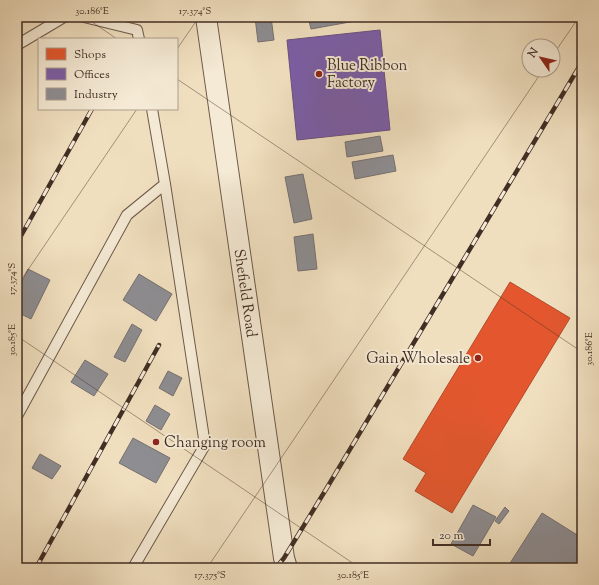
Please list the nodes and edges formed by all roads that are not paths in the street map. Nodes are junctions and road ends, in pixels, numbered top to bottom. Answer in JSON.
{"nodes":[{"id":1,"x":64,"y":17,"type":"edge"},
{"id":2,"x":84,"y":17,"type":"edge"},
{"id":3,"x":206,"y":17,"type":"edge"},
{"id":4,"x":139,"y":38,"type":"edge"},
{"id":5,"x":17,"y":45,"type":"edge"},
{"id":6,"x":152,"y":110,"type":"edge"},
{"id":7,"x":165,"y":184,"type":"junction"},
{"id":8,"x":17,"y":416,"type":"edge"},
{"id":9,"x":133,"y":568,"type":"edge"},
{"id":10,"x":287,"y":568,"type":"edge"}],
"edges":[{"from":1,"to":5,"type":"lane"},
{"from":2,"to":4,"type":"lane"},
{"from":3,"to":10,"type":"street","name":"Shefield Road"},
{"from":6,"to":7,"type":"lane"},
{"from":7,"to":8,"type":"lane"},
{"from":7,"to":9,"type":"lane"}]}
